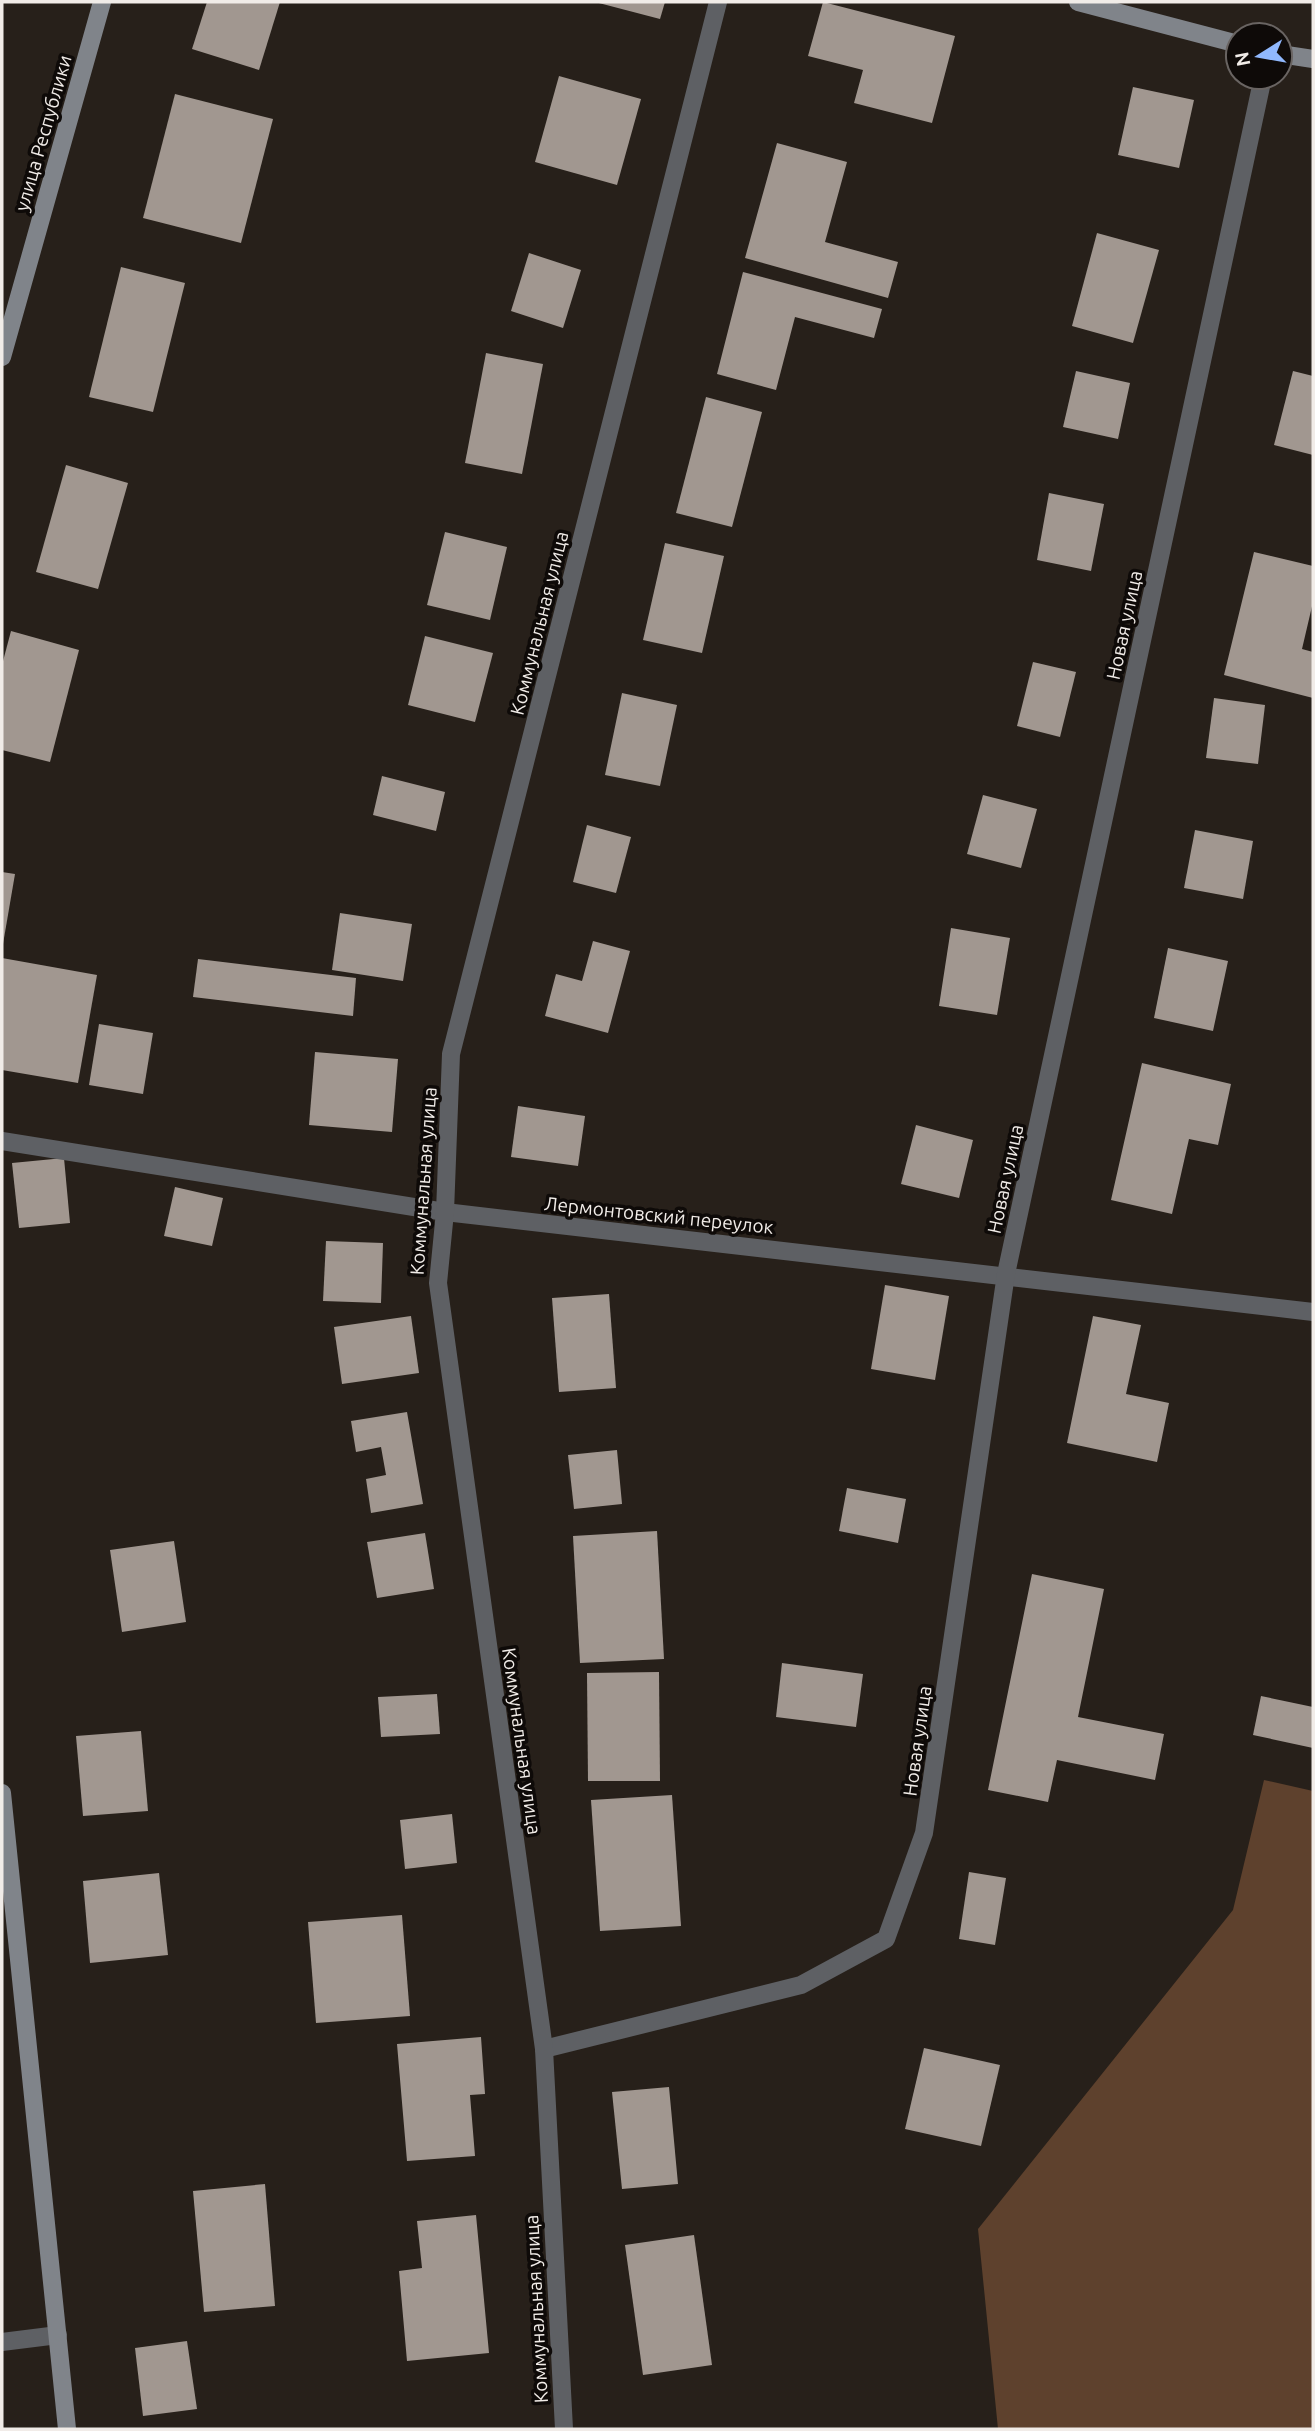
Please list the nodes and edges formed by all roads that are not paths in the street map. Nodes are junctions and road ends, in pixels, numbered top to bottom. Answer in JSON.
{"nodes":[{"id":1,"x":102,"y":2,"type":"edge"},
{"id":2,"x":718,"y":2,"type":"edge"},
{"id":3,"x":1078,"y":2,"type":"edge"},
{"id":4,"x":1224,"y":40,"type":"edge"},
{"id":5,"x":1294,"y":56,"type":"edge"},
{"id":6,"x":1313,"y":59,"type":"edge"},
{"id":7,"x":1260,"y":91,"type":"edge"},
{"id":8,"x":2,"y":357,"type":"edge"},
{"id":9,"x":2,"y":1141,"type":"edge"},
{"id":10,"x":446,"y":1212,"type":"junction"},
{"id":11,"x":1006,"y":1275,"type":"junction"},
{"id":12,"x":1313,"y":1312,"type":"edge"},
{"id":13,"x":2,"y":1793,"type":"edge"},
{"id":14,"x":544,"y":2049,"type":"junction"},
{"id":15,"x":58,"y":2335,"type":"junction"},
{"id":16,"x":2,"y":2342,"type":"edge"},
{"id":17,"x":68,"y":2429,"type":"edge"},
{"id":18,"x":564,"y":2429,"type":"edge"}],
"edges":[{"from":1,"to":8,"type":"main road","name":"улица Республики"},
{"from":2,"to":10,"type":"street","name":"Коммунальная улица"},
{"from":3,"to":4,"type":"main road"},
{"from":5,"to":6,"type":"main road"},
{"from":7,"to":11,"type":"street","name":"Новая улица"},
{"from":9,"to":10,"type":"street","name":"Лермонтовский переулок"},
{"from":10,"to":11,"type":"street","name":"Лермонтовский переулок"},
{"from":10,"to":14,"type":"street","name":"Коммунальная улица"},
{"from":11,"to":12,"type":"street","name":"Лермонтовский переулок"},
{"from":11,"to":14,"type":"street","name":"Новая улица"},
{"from":13,"to":15,"type":"main road"},
{"from":14,"to":18,"type":"street","name":"Коммунальная улица"},
{"from":15,"to":16,"type":"street"},
{"from":15,"to":17,"type":"main road"}]}
